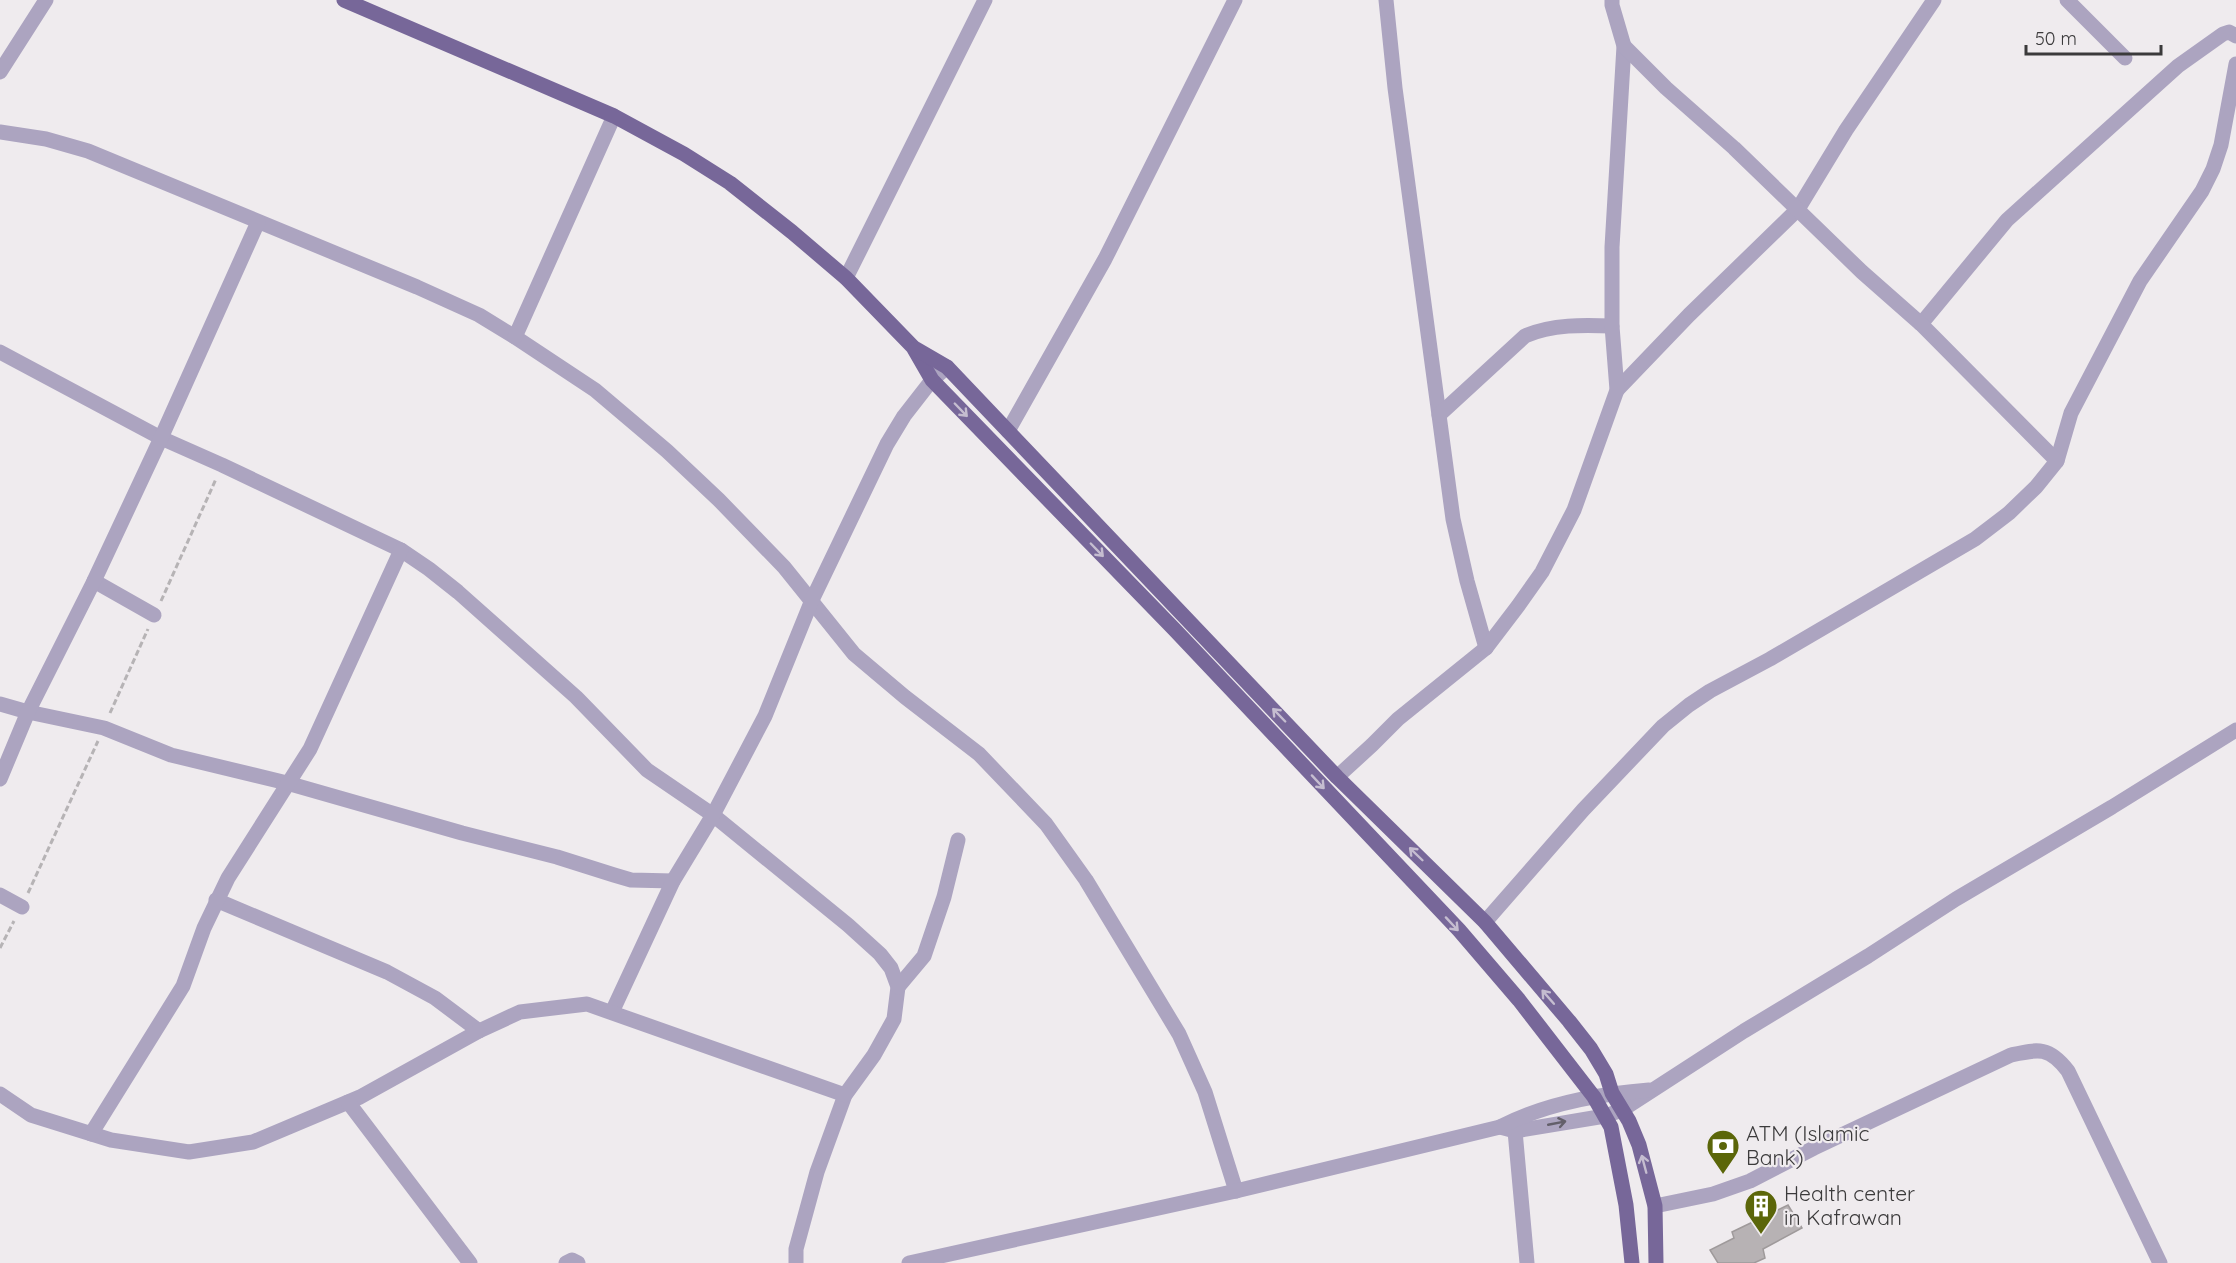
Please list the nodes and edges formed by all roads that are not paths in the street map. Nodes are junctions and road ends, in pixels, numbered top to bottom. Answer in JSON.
{"nodes":[{"id":1,"x":46,"y":0,"type":"edge"},
{"id":2,"x":344,"y":0,"type":"edge"},
{"id":3,"x":985,"y":0,"type":"edge"},
{"id":4,"x":1235,"y":0,"type":"edge"},
{"id":5,"x":1386,"y":0,"type":"edge"},
{"id":6,"x":1612,"y":0,"type":"edge"},
{"id":7,"x":1935,"y":0,"type":"edge"},
{"id":8,"x":2067,"y":0,"type":"edge"},
{"id":9,"x":2236,"y":36,"type":"edge"},
{"id":10,"x":1624,"y":46,"type":"junction"},
{"id":11,"x":2125,"y":58,"type":"dead end"},
{"id":12,"x":2236,"y":64,"type":"edge"},
{"id":13,"x":0,"y":72,"type":"edge"},
{"id":14,"x":614,"y":116,"type":"junction"},
{"id":15,"x":0,"y":132,"type":"edge"},
{"id":16,"x":1798,"y":209,"type":"junction"},
{"id":17,"x":258,"y":222,"type":"junction"},
{"id":18,"x":846,"y":278,"type":"junction"},
{"id":19,"x":1921,"y":324,"type":"junction"},
{"id":20,"x":1612,"y":326,"type":"junction"},
{"id":21,"x":515,"y":337,"type":"junction"},
{"id":22,"x":913,"y":347,"type":"junction"},
{"id":23,"x":0,"y":352,"type":"edge"},
{"id":24,"x":947,"y":367,"type":"junction"},
{"id":25,"x":932,"y":380,"type":"junction"},
{"id":26,"x":1617,"y":390,"type":"junction"},
{"id":27,"x":1439,"y":415,"type":"junction"},
{"id":28,"x":1008,"y":430,"type":"junction"},
{"id":29,"x":161,"y":438,"type":"junction"},
{"id":30,"x":2057,"y":461,"type":"junction"},
{"id":31,"x":401,"y":550,"type":"junction"},
{"id":32,"x":94,"y":581,"type":"junction"},
{"id":33,"x":812,"y":600,"type":"junction"},
{"id":34,"x":154,"y":615,"type":"road end"},
{"id":35,"x":1485,"y":648,"type":"junction"},
{"id":36,"x":0,"y":704,"type":"edge"},
{"id":37,"x":28,"y":712,"type":"junction"},
{"id":38,"x":2236,"y":730,"type":"edge"},
{"id":39,"x":1337,"y":777,"type":"junction"},
{"id":40,"x":0,"y":779,"type":"edge"},
{"id":41,"x":287,"y":783,"type":"junction"},
{"id":42,"x":713,"y":815,"type":"junction"},
{"id":43,"x":958,"y":840,"type":"dead end"},
{"id":44,"x":673,"y":881,"type":"junction"},
{"id":45,"x":0,"y":896,"type":"edge"},
{"id":46,"x":216,"y":900,"type":"junction"},
{"id":47,"x":22,"y":906,"type":"road end"},
{"id":48,"x":1485,"y":922,"type":"junction"},
{"id":49,"x":898,"y":987,"type":"junction"},
{"id":50,"x":612,"y":1012,"type":"junction"},
{"id":51,"x":479,"y":1031,"type":"junction"},
{"id":52,"x":1651,"y":1090,"type":"junction"},
{"id":53,"x":1612,"y":1093,"type":"junction"},
{"id":54,"x":0,"y":1094,"type":"edge"},
{"id":55,"x":845,"y":1095,"type":"junction"},
{"id":56,"x":1594,"y":1097,"type":"junction"},
{"id":57,"x":348,"y":1102,"type":"junction"},
{"id":58,"x":1622,"y":1110,"type":"junction"},
{"id":59,"x":1605,"y":1116,"type":"junction"},
{"id":60,"x":1500,"y":1127,"type":"junction"},
{"id":61,"x":1515,"y":1131,"type":"junction"},
{"id":62,"x":91,"y":1134,"type":"junction"},
{"id":63,"x":1236,"y":1191,"type":"junction"},
{"id":64,"x":1655,"y":1206,"type":"junction"},
{"id":65,"x":470,"y":1263,"type":"edge"},
{"id":66,"x":566,"y":1263,"type":"edge"},
{"id":67,"x":578,"y":1263,"type":"edge"},
{"id":68,"x":796,"y":1263,"type":"edge"},
{"id":69,"x":909,"y":1263,"type":"edge"},
{"id":70,"x":1527,"y":1263,"type":"edge"},
{"id":71,"x":1632,"y":1263,"type":"edge"},
{"id":72,"x":1656,"y":1263,"type":"edge"},
{"id":73,"x":2160,"y":1263,"type":"edge"}],
"edges":[{"from":1,"to":13,"type":"street"},
{"from":2,"to":14,"type":"main road"},
{"from":3,"to":18,"type":"street"},
{"from":4,"to":28,"type":"street"},
{"from":5,"to":27,"type":"street"},
{"from":6,"to":10,"type":"street"},
{"from":7,"to":16,"type":"street"},
{"from":8,"to":11,"type":"street"},
{"from":9,"to":19,"type":"street"},
{"from":10,"to":16,"type":"street"},
{"from":10,"to":20,"type":"street"},
{"from":12,"to":30,"type":"street"},
{"from":14,"to":18,"type":"main road"},
{"from":14,"to":21,"type":"street"},
{"from":15,"to":17,"type":"street"},
{"from":16,"to":19,"type":"street"},
{"from":16,"to":26,"type":"street"},
{"from":17,"to":21,"type":"street"},
{"from":17,"to":29,"type":"street"},
{"from":18,"to":22,"type":"main road"},
{"from":19,"to":30,"type":"street"},
{"from":20,"to":26,"type":"street"},
{"from":20,"to":27,"type":"street"},
{"from":21,"to":33,"type":"street"},
{"from":22,"to":24,"type":"main road"},
{"from":22,"to":25,"type":"main road"},
{"from":23,"to":29,"type":"street"},
{"from":24,"to":25,"type":"street"},
{"from":24,"to":28,"type":"main road"},
{"from":25,"to":33,"type":"street"},
{"from":25,"to":56,"type":"main road","one_way":true},
{"from":26,"to":35,"type":"street"},
{"from":27,"to":35,"type":"street"},
{"from":39,"to":28,"type":"main road","one_way":true},
{"from":29,"to":31,"type":"street"},
{"from":29,"to":32,"type":"street"},
{"from":30,"to":48,"type":"street"},
{"from":31,"to":41,"type":"street"},
{"from":31,"to":42,"type":"street"},
{"from":32,"to":34,"type":"street"},
{"from":32,"to":37,"type":"street"},
{"from":33,"to":42,"type":"street"},
{"from":33,"to":63,"type":"street"},
{"from":35,"to":39,"type":"street"},
{"from":36,"to":37,"type":"street"},
{"from":37,"to":40,"type":"street"},
{"from":37,"to":41,"type":"street"},
{"from":38,"to":52,"type":"street"},
{"from":48,"to":39,"type":"main road","one_way":true},
{"from":41,"to":44,"type":"street"},
{"from":41,"to":46,"type":"street"},
{"from":42,"to":44,"type":"street"},
{"from":42,"to":49,"type":"street"},
{"from":43,"to":49,"type":"street"},
{"from":44,"to":50,"type":"street"},
{"from":45,"to":47,"type":"street"},
{"from":46,"to":51,"type":"street"},
{"from":46,"to":62,"type":"street"},
{"from":53,"to":48,"type":"main road","one_way":true},
{"from":49,"to":55,"type":"street"},
{"from":50,"to":51,"type":"street"},
{"from":50,"to":55,"type":"street"},
{"from":51,"to":57,"type":"street"},
{"from":52,"to":53,"type":"street"},
{"from":52,"to":58,"type":"street"},
{"from":53,"to":56,"type":"street"},
{"from":53,"to":58,"type":"main road"},
{"from":54,"to":62,"type":"street"},
{"from":55,"to":68,"type":"street"},
{"from":56,"to":59,"type":"main road"},
{"from":56,"to":60,"type":"street"},
{"from":57,"to":62,"type":"street"},
{"from":57,"to":65,"type":"street"},
{"from":58,"to":59,"type":"street"},
{"from":64,"to":58,"type":"main road","one_way":true},
{"from":61,"to":59,"type":"street","one_way":true},
{"from":59,"to":71,"type":"main road"},
{"from":60,"to":61,"type":"street"},
{"from":60,"to":63,"type":"street"},
{"from":61,"to":70,"type":"street"},
{"from":63,"to":69,"type":"street"},
{"from":64,"to":72,"type":"main road"},
{"from":64,"to":73,"type":"street"},
{"from":66,"to":67,"type":"street"}]}
